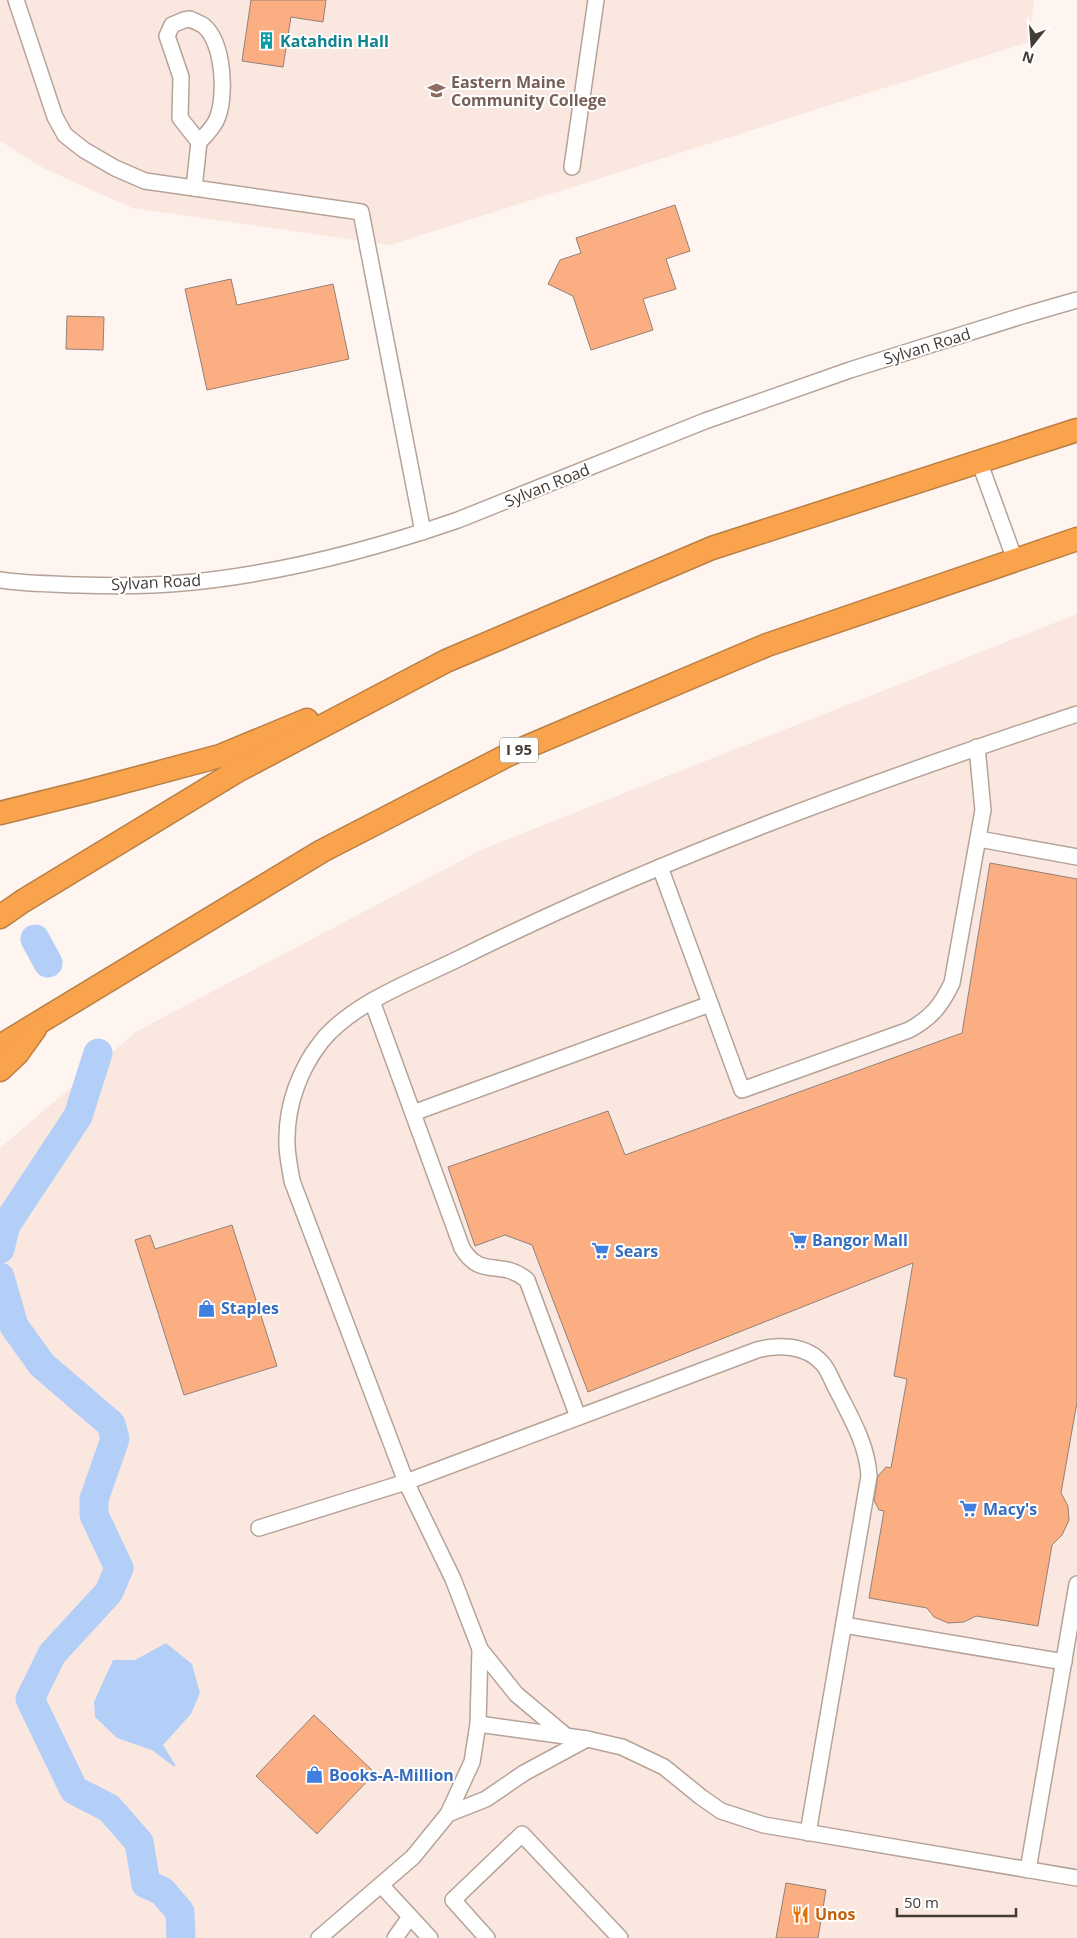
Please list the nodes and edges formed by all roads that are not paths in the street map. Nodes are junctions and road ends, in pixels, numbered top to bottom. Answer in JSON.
{"nodes":[{"id":1,"x":16,"y":0,"type":"edge"},
{"id":2,"x":596,"y":0,"type":"edge"},
{"id":3,"x":199,"y":142,"type":"junction"},
{"id":4,"x":572,"y":167,"type":"dead end"},
{"id":5,"x":194,"y":188,"type":"junction"},
{"id":6,"x":1077,"y":300,"type":"edge"},
{"id":7,"x":1077,"y":430,"type":"edge"},
{"id":8,"x":979,"y":461,"type":"junction"},
{"id":9,"x":423,"y":532,"type":"junction"},
{"id":10,"x":1077,"y":539,"type":"edge"},
{"id":11,"x":1015,"y":560,"type":"junction"},
{"id":12,"x":0,"y":580,"type":"edge"},
{"id":13,"x":446,"y":660,"type":"junction"},
{"id":14,"x":1077,"y":714,"type":"edge"},
{"id":15,"x":977,"y":747,"type":"junction"},
{"id":16,"x":0,"y":813,"type":"edge"},
{"id":17,"x":979,"y":839,"type":"junction"},
{"id":18,"x":1077,"y":857,"type":"edge"},
{"id":19,"x":660,"y":867,"type":"junction"},
{"id":20,"x":0,"y":917,"type":"edge"},
{"id":21,"x":372,"y":1001,"type":"junction"},
{"id":22,"x":710,"y":1004,"type":"junction"},
{"id":23,"x":41,"y":1021,"type":"junction"},
{"id":24,"x":0,"y":1046,"type":"edge"},
{"id":25,"x":0,"y":1070,"type":"edge"},
{"id":26,"x":413,"y":1112,"type":"junction"},
{"id":27,"x":578,"y":1417,"type":"junction"},
{"id":28,"x":406,"y":1482,"type":"junction"},
{"id":29,"x":259,"y":1528,"type":"dead end"},
{"id":30,"x":1077,"y":1584,"type":"edge"},
{"id":31,"x":844,"y":1625,"type":"junction"},
{"id":32,"x":480,"y":1649,"type":"junction"},
{"id":33,"x":1064,"y":1662,"type":"junction"},
{"id":34,"x":478,"y":1724,"type":"junction"},
{"id":35,"x":566,"y":1736,"type":"junction"},
{"id":36,"x":587,"y":1739,"type":"junction"},
{"id":37,"x":448,"y":1814,"type":"junction"},
{"id":38,"x":808,"y":1833,"type":"junction"},
{"id":39,"x":1028,"y":1870,"type":"junction"},
{"id":40,"x":1077,"y":1878,"type":"edge"},
{"id":41,"x":381,"y":1885,"type":"junction"},
{"id":42,"x":410,"y":1917,"type":"junction"},
{"id":43,"x":613,"y":1936,"type":"edge"},
{"id":44,"x":319,"y":1938,"type":"edge"},
{"id":45,"x":395,"y":1938,"type":"edge"},
{"id":46,"x":430,"y":1938,"type":"edge"},
{"id":47,"x":488,"y":1938,"type":"edge"}],
"edges":[{"from":1,"to":5,"type":"street"},
{"from":2,"to":4,"type":"street"},
{"from":3,"to":3,"type":"street"},
{"from":3,"to":5,"type":"street"},
{"from":5,"to":9,"type":"street"},
{"from":6,"to":9,"type":"street","name":"Sylvan Road"},
{"from":7,"to":8,"type":"highway"},
{"from":8,"to":11,"type":"street"},
{"from":8,"to":13,"type":"highway"},
{"from":9,"to":12,"type":"street","name":"Sylvan Road"},
{"from":10,"to":11,"type":"highway","number":"I 95"},
{"from":11,"to":23,"type":"highway","number":"I 95"},
{"from":13,"to":16,"type":"highway"},
{"from":13,"to":20,"type":"highway"},
{"from":14,"to":15,"type":"street"},
{"from":15,"to":17,"type":"street"},
{"from":15,"to":19,"type":"street"},
{"from":17,"to":18,"type":"street"},
{"from":17,"to":22,"type":"street"},
{"from":19,"to":21,"type":"street"},
{"from":19,"to":22,"type":"street"},
{"from":21,"to":26,"type":"street"},
{"from":21,"to":28,"type":"street"},
{"from":22,"to":26,"type":"street"},
{"from":23,"to":24,"type":"highway","number":"I 95"},
{"from":23,"to":25,"type":"highway"},
{"from":26,"to":27,"type":"street"},
{"from":27,"to":28,"type":"street"},
{"from":27,"to":31,"type":"street"},
{"from":28,"to":29,"type":"street"},
{"from":28,"to":32,"type":"street"},
{"from":30,"to":33,"type":"street"},
{"from":31,"to":33,"type":"street"},
{"from":31,"to":38,"type":"street"},
{"from":32,"to":34,"type":"street"},
{"from":32,"to":35,"type":"street"},
{"from":33,"to":39,"type":"street"},
{"from":34,"to":35,"type":"street"},
{"from":34,"to":37,"type":"street"},
{"from":35,"to":36,"type":"street"},
{"from":36,"to":37,"type":"street"},
{"from":36,"to":38,"type":"street"},
{"from":37,"to":41,"type":"street"},
{"from":38,"to":39,"type":"street"},
{"from":39,"to":40,"type":"street"},
{"from":41,"to":42,"type":"street"},
{"from":41,"to":44,"type":"street"},
{"from":42,"to":45,"type":"street"},
{"from":42,"to":46,"type":"street"},
{"from":43,"to":47,"type":"street"}]}
